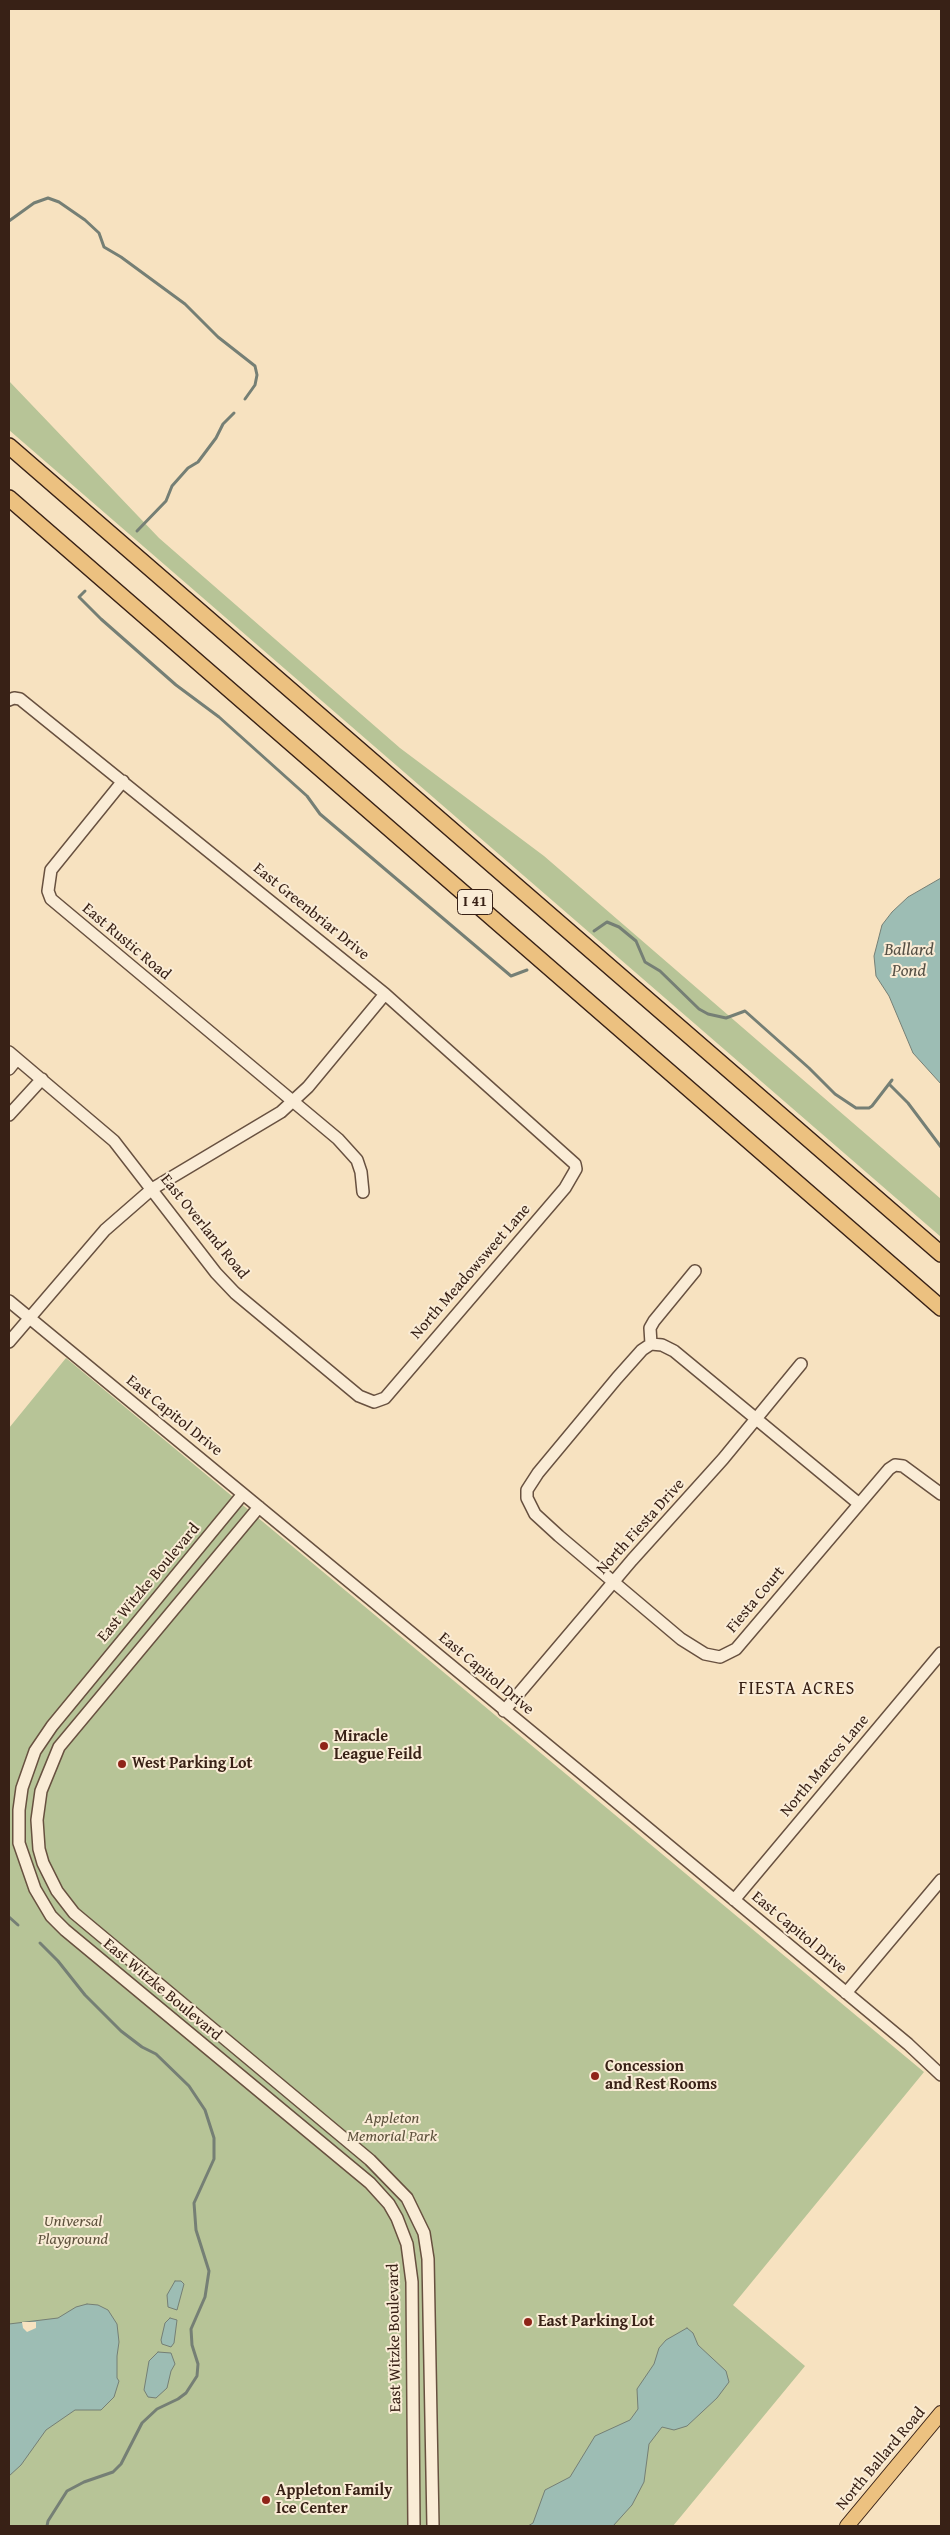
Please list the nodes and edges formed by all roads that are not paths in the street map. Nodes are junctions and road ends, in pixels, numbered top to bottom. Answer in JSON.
{"nodes":[{"id":1,"x":9,"y":446,"type":"edge"},
{"id":2,"x":9,"y":498,"type":"edge"},
{"id":3,"x":12,"y":699,"type":"edge"},
{"id":4,"x":123,"y":781,"type":"junction"},
{"id":5,"x":385,"y":994,"type":"junction"},
{"id":6,"x":13,"y":1055,"type":"edge"},
{"id":7,"x":9,"y":1069,"type":"edge"},
{"id":8,"x":42,"y":1079,"type":"junction"},
{"id":9,"x":293,"y":1102,"type":"junction"},
{"id":10,"x":9,"y":1115,"type":"edge"},
{"id":11,"x":575,"y":1164,"type":"joint"},
{"id":12,"x":152,"y":1189,"type":"junction"},
{"id":13,"x":363,"y":1192,"type":"dead end"},
{"id":14,"x":881,"y":1202,"type":"junction"},
{"id":15,"x":941,"y":1241,"type":"edge"},
{"id":16,"x":941,"y":1254,"type":"edge"},
{"id":17,"x":695,"y":1271,"type":"dead end"},
{"id":18,"x":9,"y":1301,"type":"edge"},
{"id":19,"x":941,"y":1308,"type":"edge"},
{"id":20,"x":30,"y":1320,"type":"junction"},
{"id":21,"x":9,"y":1342,"type":"edge"},
{"id":22,"x":651,"y":1344,"type":"junction"},
{"id":23,"x":800,"y":1364,"type":"dead end"},
{"id":24,"x":385,"y":1398,"type":"joint"},
{"id":25,"x":756,"y":1418,"type":"junction"},
{"id":26,"x":243,"y":1494,"type":"junction"},
{"id":27,"x":941,"y":1494,"type":"edge"},
{"id":28,"x":858,"y":1503,"type":"junction"},
{"id":29,"x":259,"y":1507,"type":"junction"},
{"id":30,"x":614,"y":1583,"type":"junction"},
{"id":31,"x":941,"y":1653,"type":"edge"},
{"id":32,"x":504,"y":1711,"type":"junction"},
{"id":33,"x":941,"y":1880,"type":"edge"},
{"id":34,"x":734,"y":1900,"type":"junction"},
{"id":35,"x":846,"y":1993,"type":"junction"},
{"id":36,"x":941,"y":2075,"type":"edge"},
{"id":37,"x":941,"y":2413,"type":"edge"},
{"id":38,"x":414,"y":2526,"type":"edge"},
{"id":39,"x":433,"y":2526,"type":"edge"},
{"id":40,"x":847,"y":2526,"type":"edge"}],
"edges":[{"from":1,"to":14,"type":"highway","number":"I 41"},
{"from":2,"to":19,"type":"highway","number":"I 41"},
{"from":3,"to":4,"type":"street","name":"East Greenbriar Drive"},
{"from":4,"to":5,"type":"street","name":"East Greenbriar Drive"},
{"from":4,"to":9,"type":"street","name":"East Rustic Road"},
{"from":5,"to":9,"type":"street"},
{"from":5,"to":11,"type":"street","name":"East Greenbriar Drive"},
{"from":6,"to":7,"type":"street"},
{"from":6,"to":8,"type":"street","name":"East Overland Road"},
{"from":8,"to":10,"type":"street"},
{"from":8,"to":12,"type":"street","name":"East Overland Road"},
{"from":9,"to":12,"type":"street"},
{"from":9,"to":13,"type":"street"},
{"from":11,"to":24,"type":"street","name":"North Meadowsweet Lane"},
{"from":12,"to":20,"type":"street"},
{"from":12,"to":24,"type":"street","name":"East Overland Road"},
{"from":14,"to":15,"type":"highway"},
{"from":14,"to":16,"type":"highway","number":"I 41"},
{"from":17,"to":22,"type":"street"},
{"from":18,"to":20,"type":"street","name":"East Capitol Drive"},
{"from":20,"to":21,"type":"street"},
{"from":20,"to":26,"type":"street","name":"East Capitol Drive"},
{"from":22,"to":25,"type":"street"},
{"from":22,"to":30,"type":"street","name":"Fiesta Court"},
{"from":23,"to":25,"type":"street","name":"North Fiesta Drive"},
{"from":25,"to":28,"type":"street"},
{"from":25,"to":30,"type":"street","name":"North Fiesta Drive"},
{"from":26,"to":29,"type":"street","name":"East Capitol Drive"},
{"from":26,"to":38,"type":"street","name":"East Witzke Boulevard"},
{"from":27,"to":28,"type":"street","name":"Fiesta Court"},
{"from":28,"to":30,"type":"street","name":"Fiesta Court"},
{"from":29,"to":32,"type":"street","name":"East Capitol Drive"},
{"from":29,"to":39,"type":"street","name":"East Witzke Boulevard"},
{"from":30,"to":32,"type":"street","name":"North Fiesta Drive"},
{"from":31,"to":34,"type":"street","name":"North Marcos Lane"},
{"from":32,"to":34,"type":"street","name":"East Capitol Drive"},
{"from":33,"to":35,"type":"street"},
{"from":34,"to":35,"type":"street","name":"East Capitol Drive"},
{"from":35,"to":36,"type":"street","name":"East Capitol Drive"},
{"from":37,"to":40,"type":"main road","name":"North Ballard Road"}]}
